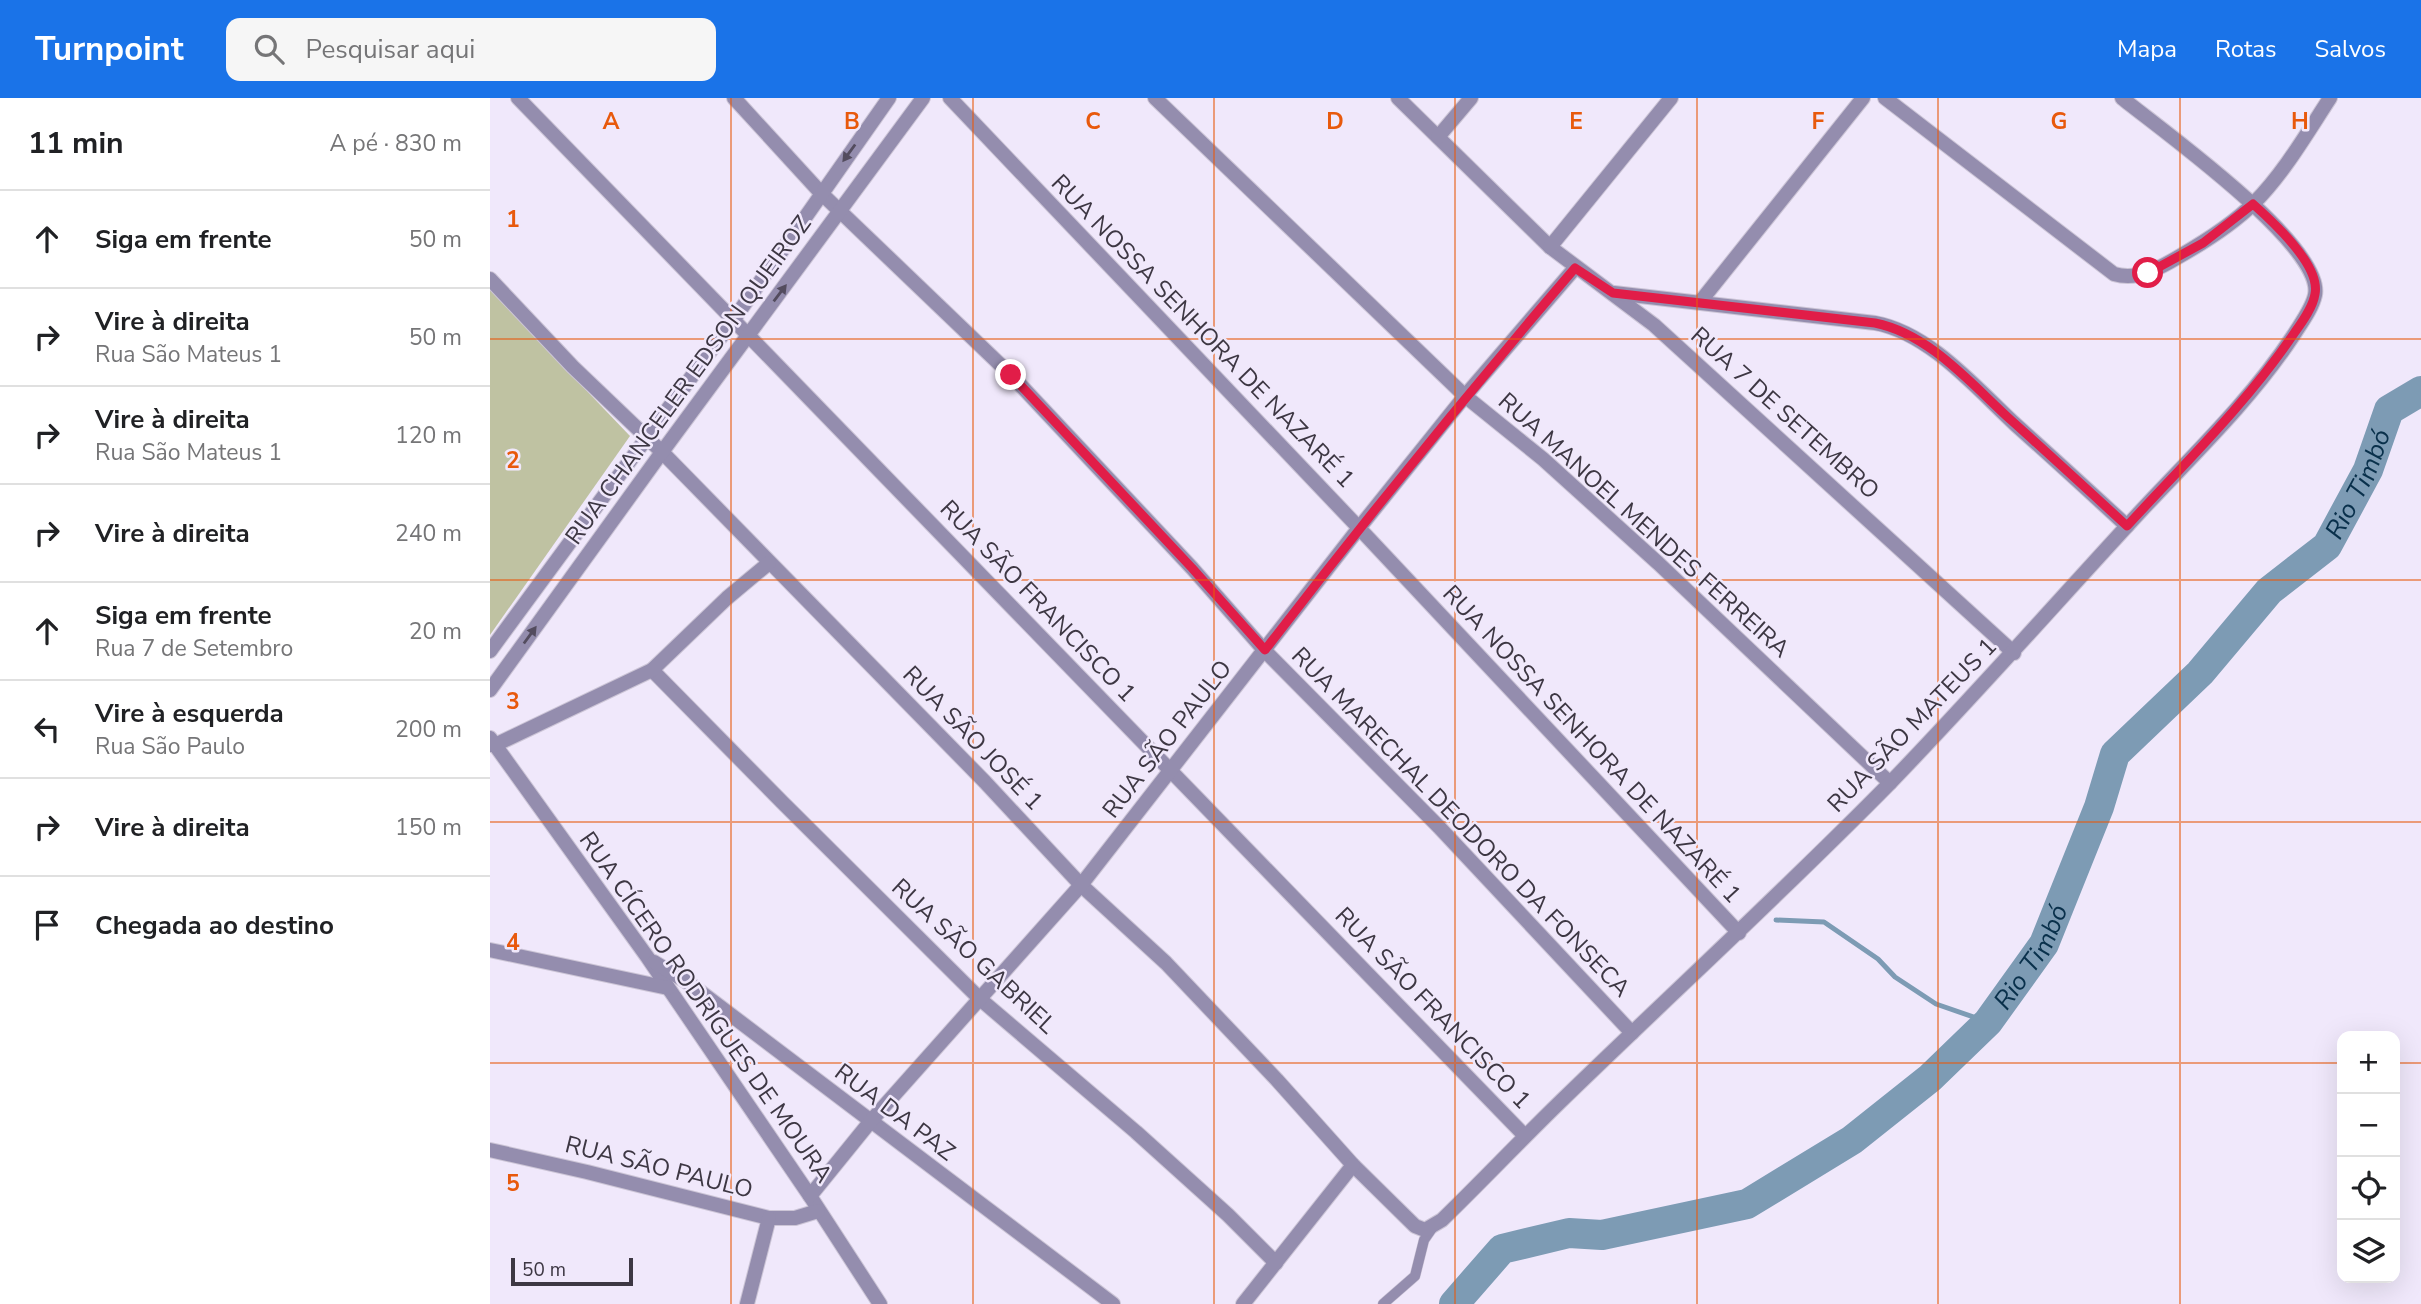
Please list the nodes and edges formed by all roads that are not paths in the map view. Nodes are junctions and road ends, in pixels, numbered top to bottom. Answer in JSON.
{"nodes":[{"id":1,"x":518,"y":98,"type":"edge"},
{"id":2,"x":734,"y":98,"type":"edge"},
{"id":3,"x":889,"y":98,"type":"edge"},
{"id":4,"x":923,"y":98,"type":"edge"},
{"id":5,"x":950,"y":98,"type":"edge"},
{"id":6,"x":1155,"y":98,"type":"edge"},
{"id":7,"x":1398,"y":98,"type":"edge"},
{"id":8,"x":1471,"y":98,"type":"edge"},
{"id":9,"x":1671,"y":98,"type":"edge"},
{"id":10,"x":1863,"y":98,"type":"edge"},
{"id":11,"x":1885,"y":98,"type":"edge"},
{"id":12,"x":2122,"y":98,"type":"edge"},
{"id":13,"x":2330,"y":98,"type":"edge"},
{"id":14,"x":1438,"y":136,"type":"junction"},
{"id":15,"x":821,"y":193,"type":"junction"},
{"id":16,"x":2253,"y":204,"type":"junction"},
{"id":17,"x":841,"y":212,"type":"junction"},
{"id":18,"x":1550,"y":247,"type":"junction"},
{"id":19,"x":1575,"y":268,"type":"junction"},
{"id":20,"x":490,"y":279,"type":"edge"},
{"id":21,"x":1613,"y":293,"type":"junction"},
{"id":22,"x":1700,"y":302,"type":"junction"},
{"id":23,"x":734,"y":319,"type":"junction"},
{"id":24,"x":748,"y":336,"type":"junction"},
{"id":25,"x":1465,"y":396,"type":"junction"},
{"id":26,"x":646,"y":437,"type":"junction"},
{"id":27,"x":662,"y":452,"type":"junction"},
{"id":28,"x":2127,"y":526,"type":"junction"},
{"id":29,"x":1359,"y":528,"type":"junction"},
{"id":30,"x":769,"y":563,"type":"junction"},
{"id":31,"x":1265,"y":650,"type":"junction"},
{"id":32,"x":490,"y":651,"type":"edge"},
{"id":33,"x":2014,"y":653,"type":"junction"},
{"id":34,"x":652,"y":670,"type":"junction"},
{"id":35,"x":490,"y":690,"type":"edge"},
{"id":36,"x":492,"y":743,"type":"edge"},
{"id":37,"x":1171,"y":771,"type":"junction"},
{"id":38,"x":1890,"y":783,"type":"junction"},
{"id":39,"x":1081,"y":885,"type":"junction"},
{"id":40,"x":1739,"y":933,"type":"junction"},
{"id":41,"x":490,"y":950,"type":"edge"},
{"id":42,"x":648,"y":958,"type":"junction"},
{"id":43,"x":668,"y":988,"type":"junction"},
{"id":44,"x":980,"y":999,"type":"junction"},
{"id":45,"x":1632,"y":1033,"type":"junction"},
{"id":46,"x":870,"y":1122,"type":"junction"},
{"id":47,"x":1525,"y":1136,"type":"junction"},
{"id":48,"x":490,"y":1150,"type":"edge"},
{"id":49,"x":1353,"y":1164,"type":"junction"},
{"id":50,"x":810,"y":1196,"type":"junction"},
{"id":51,"x":818,"y":1210,"type":"junction"},
{"id":52,"x":769,"y":1218,"type":"junction"},
{"id":53,"x":1427,"y":1228,"type":"junction"},
{"id":54,"x":1276,"y":1264,"type":"junction"},
{"id":55,"x":747,"y":1304,"type":"edge"},
{"id":56,"x":880,"y":1304,"type":"edge"},
{"id":57,"x":1113,"y":1304,"type":"edge"},
{"id":58,"x":1243,"y":1304,"type":"edge"},
{"id":59,"x":1383,"y":1304,"type":"edge"}],
"edges":[{"from":1,"to":23,"type":"street","name":"RUA SÃO FRANCISCO 1"},
{"from":2,"to":15,"type":"street","name":"RUA MARECHAL DEODORO DA FONSECA"},
{"from":3,"to":15,"type":"street","name":"RUA CHANCELER EDSON QUEIROZ","one_way":true},
{"from":4,"to":17,"type":"street","name":"RUA CHANCELER EDSON QUEIROZ"},
{"from":5,"to":29,"type":"street","name":"RUA NOSSA SENHORA DE NAZARÉ 1"},
{"from":6,"to":25,"type":"street","name":"RUA MANOEL MENDES FERREIRA"},
{"from":7,"to":14,"type":"street","name":"RUA 7 DE SETEMBRO"},
{"from":8,"to":14,"type":"street"},
{"from":9,"to":18,"type":"street"},
{"from":10,"to":22,"type":"street"},
{"from":11,"to":16,"type":"street"},
{"from":12,"to":16,"type":"street"},
{"from":13,"to":16,"type":"street"},
{"from":14,"to":18,"type":"street","name":"RUA 7 DE SETEMBRO"},
{"from":15,"to":17,"type":"street","name":"RUA MARECHAL DEODORO DA FONSECA"},
{"from":15,"to":23,"type":"street","name":"RUA CHANCELER EDSON QUEIROZ"},
{"from":16,"to":28,"type":"street","name":"RUA SÃO MATEUS 1"},
{"from":24,"to":17,"type":"street","name":"RUA CHANCELER EDSON QUEIROZ","one_way":true},
{"from":17,"to":31,"type":"street","name":"RUA MARECHAL DEODORO DA FONSECA"},
{"from":18,"to":19,"type":"street","name":"RUA 7 DE SETEMBRO"},
{"from":19,"to":21,"type":"street","name":"RUA 7 DE SETEMBRO"},
{"from":19,"to":25,"type":"street","name":"RUA SÃO PAULO"},
{"from":20,"to":26,"type":"street","name":"RUA SÃO JOSÉ 1"},
{"from":21,"to":22,"type":"street"},
{"from":21,"to":33,"type":"street","name":"RUA 7 DE SETEMBRO"},
{"from":22,"to":28,"type":"street"},
{"from":23,"to":24,"type":"street","name":"RUA SÃO FRANCISCO 1"},
{"from":23,"to":26,"type":"street","name":"RUA CHANCELER EDSON QUEIROZ"},
{"from":24,"to":27,"type":"street","name":"RUA CHANCELER EDSON QUEIROZ"},
{"from":24,"to":37,"type":"street","name":"RUA SÃO FRANCISCO 1"},
{"from":25,"to":29,"type":"street","name":"RUA SÃO PAULO"},
{"from":25,"to":38,"type":"street","name":"RUA MANOEL MENDES FERREIRA"},
{"from":26,"to":27,"type":"street","name":"RUA SÃO JOSÉ 1"},
{"from":26,"to":32,"type":"street","name":"RUA CHANCELER EDSON QUEIROZ"},
{"from":27,"to":30,"type":"street","name":"RUA SÃO JOSÉ 1"},
{"from":35,"to":27,"type":"street","name":"RUA CHANCELER EDSON QUEIROZ","one_way":true},
{"from":28,"to":33,"type":"street","name":"RUA SÃO MATEUS 1"},
{"from":29,"to":31,"type":"street","name":"RUA SÃO PAULO"},
{"from":29,"to":40,"type":"street","name":"RUA NOSSA SENHORA DE NAZARÉ 1"},
{"from":30,"to":34,"type":"street"},
{"from":30,"to":39,"type":"street","name":"RUA SÃO JOSÉ 1"},
{"from":31,"to":37,"type":"street","name":"RUA SÃO PAULO"},
{"from":31,"to":45,"type":"street","name":"RUA MARECHAL DEODORO DA FONSECA"},
{"from":33,"to":38,"type":"street","name":"RUA SÃO MATEUS 1"},
{"from":34,"to":36,"type":"street"},
{"from":34,"to":44,"type":"street","name":"RUA SÃO GABRIEL"},
{"from":36,"to":42,"type":"street","name":"RUA CÍCERO RODRIGUES DE MOURA"},
{"from":37,"to":39,"type":"street","name":"RUA SÃO PAULO"},
{"from":37,"to":47,"type":"street","name":"RUA SÃO FRANCISCO 1"},
{"from":38,"to":40,"type":"street","name":"RUA SÃO MATEUS 1"},
{"from":39,"to":44,"type":"street","name":"RUA SÃO PAULO"},
{"from":39,"to":49,"type":"street","name":"RUA SÃO JOSÉ 1"},
{"from":40,"to":45,"type":"street","name":"RUA SÃO MATEUS 1"},
{"from":41,"to":43,"type":"street"},
{"from":42,"to":43,"type":"street","name":"RUA CÍCERO RODRIGUES DE MOURA"},
{"from":42,"to":46,"type":"street","name":"RUA DA PAZ"},
{"from":43,"to":50,"type":"street","name":"RUA CÍCERO RODRIGUES DE MOURA"},
{"from":44,"to":46,"type":"street","name":"RUA SÃO PAULO"},
{"from":44,"to":54,"type":"street","name":"RUA SÃO GABRIEL"},
{"from":45,"to":47,"type":"street","name":"RUA SÃO MATEUS 1"},
{"from":46,"to":50,"type":"street","name":"RUA SÃO PAULO"},
{"from":46,"to":57,"type":"street","name":"RUA DA PAZ"},
{"from":47,"to":53,"type":"street","name":"RUA SÃO MATEUS 1"},
{"from":48,"to":52,"type":"street","name":"RUA SÃO PAULO"},
{"from":49,"to":53,"type":"street","name":"RUA SÃO JOSÉ 1"},
{"from":49,"to":54,"type":"street"},
{"from":50,"to":51,"type":"street","name":"RUA CÍCERO RODRIGUES DE MOURA"},
{"from":51,"to":52,"type":"street","name":"RUA SÃO PAULO"},
{"from":51,"to":56,"type":"street","name":"RUA CÍCERO RODRIGUES DE MOURA"},
{"from":52,"to":55,"type":"street"},
{"from":53,"to":59,"type":"lane"},
{"from":54,"to":58,"type":"street"}]}
